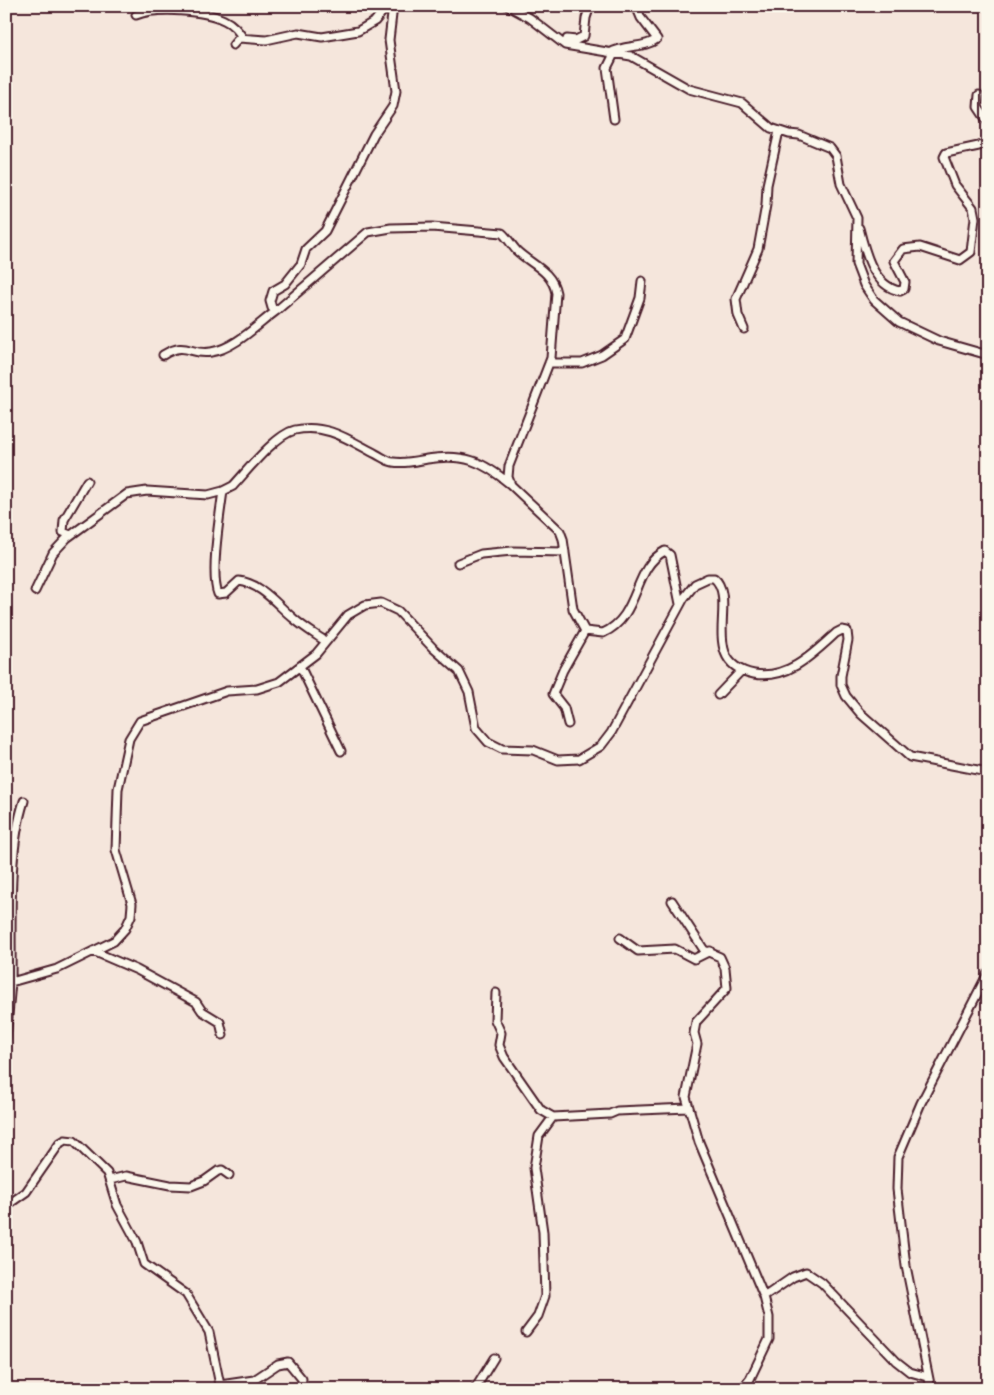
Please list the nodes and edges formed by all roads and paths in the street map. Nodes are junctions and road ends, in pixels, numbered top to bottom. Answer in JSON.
{"nodes":[{"id":1,"x":388,"y":6,"type":"edge"},
{"id":2,"x":393,"y":6,"type":"edge"},
{"id":3,"x":508,"y":6,"type":"edge"},
{"id":4,"x":590,"y":6,"type":"edge"},
{"id":5,"x":636,"y":6,"type":"edge"},
{"id":6,"x":136,"y":15,"type":"dead end"},
{"id":7,"x":243,"y":38,"type":"junction"},
{"id":8,"x":233,"y":45,"type":"dead end"},
{"id":9,"x":565,"y":45,"type":"junction"},
{"id":10,"x":612,"y":53,"type":"junction"},
{"id":11,"x":979,"y":95,"type":"dead end"},
{"id":12,"x":614,"y":120,"type":"dead end"},
{"id":13,"x":988,"y":122,"type":"edge"},
{"id":14,"x":779,"y":131,"type":"junction"},
{"id":15,"x":988,"y":144,"type":"edge"},
{"id":16,"x":857,"y":218,"type":"junction"},
{"id":17,"x":642,"y":281,"type":"dead end"},
{"id":18,"x":276,"y":311,"type":"junction"},
{"id":19,"x":744,"y":329,"type":"dead end"},
{"id":20,"x":988,"y":355,"type":"edge"},
{"id":21,"x":163,"y":356,"type":"dead end"},
{"id":22,"x":549,"y":363,"type":"junction"},
{"id":23,"x":87,"y":481,"type":"dead end"},
{"id":24,"x":511,"y":485,"type":"junction"},
{"id":25,"x":223,"y":492,"type":"junction"},
{"id":26,"x":72,"y":535,"type":"junction"},
{"id":27,"x":565,"y":552,"type":"junction"},
{"id":28,"x":458,"y":563,"type":"dead end"},
{"id":29,"x":35,"y":591,"type":"dead end"},
{"id":30,"x":680,"y":604,"type":"junction"},
{"id":31,"x":585,"y":630,"type":"junction"},
{"id":32,"x":325,"y":642,"type":"junction"},
{"id":33,"x":300,"y":666,"type":"junction"},
{"id":34,"x":741,"y":670,"type":"junction"},
{"id":35,"x":718,"y":695,"type":"dead end"},
{"id":36,"x":568,"y":724,"type":"dead end"},
{"id":37,"x":341,"y":751,"type":"dead end"},
{"id":38,"x":988,"y":772,"type":"edge"},
{"id":39,"x":24,"y":801,"type":"dead end"},
{"id":40,"x":672,"y":901,"type":"dead end"},
{"id":41,"x":620,"y":938,"type":"dead end"},
{"id":42,"x":93,"y":951,"type":"junction"},
{"id":43,"x":710,"y":951,"type":"junction"},
{"id":44,"x":988,"y":973,"type":"edge"},
{"id":45,"x":11,"y":982,"type":"junction"},
{"id":46,"x":496,"y":993,"type":"dead end"},
{"id":47,"x":223,"y":1035,"type":"dead end"},
{"id":48,"x":6,"y":1038,"type":"edge"},
{"id":49,"x":688,"y":1108,"type":"junction"},
{"id":50,"x":553,"y":1117,"type":"junction"},
{"id":51,"x":229,"y":1175,"type":"dead end"},
{"id":52,"x":110,"y":1180,"type":"junction"},
{"id":53,"x":6,"y":1206,"type":"edge"},
{"id":54,"x":764,"y":1297,"type":"junction"},
{"id":55,"x":526,"y":1332,"type":"dead end"},
{"id":56,"x":494,"y":1358,"type":"dead end"},
{"id":57,"x":928,"y":1377,"type":"junction"},
{"id":58,"x":302,"y":1389,"type":"edge"},
{"id":59,"x":475,"y":1389,"type":"edge"},
{"id":60,"x":742,"y":1389,"type":"edge"},
{"id":61,"x":931,"y":1389,"type":"edge"}],
"edges":[{"from":1,"to":7,"type":"street"},
{"from":2,"to":18,"type":"street"},
{"from":3,"to":9,"type":"street"},
{"from":4,"to":9,"type":"street"},
{"from":5,"to":10,"type":"street"},
{"from":6,"to":7,"type":"street"},
{"from":7,"to":8,"type":"street"},
{"from":9,"to":10,"type":"street"},
{"from":10,"to":12,"type":"street"},
{"from":10,"to":14,"type":"street"},
{"from":11,"to":13,"type":"street"},
{"from":14,"to":16,"type":"street"},
{"from":14,"to":19,"type":"street"},
{"from":15,"to":16,"type":"street"},
{"from":16,"to":20,"type":"street"},
{"from":17,"to":22,"type":"street"},
{"from":18,"to":21,"type":"street"},
{"from":18,"to":22,"type":"street"},
{"from":22,"to":24,"type":"street"},
{"from":23,"to":26,"type":"street"},
{"from":24,"to":25,"type":"street"},
{"from":24,"to":27,"type":"street"},
{"from":25,"to":26,"type":"street"},
{"from":25,"to":32,"type":"street"},
{"from":26,"to":29,"type":"street"},
{"from":27,"to":28,"type":"street"},
{"from":27,"to":31,"type":"street"},
{"from":30,"to":31,"type":"street"},
{"from":30,"to":32,"type":"street"},
{"from":30,"to":34,"type":"street"},
{"from":31,"to":36,"type":"street"},
{"from":32,"to":33,"type":"street"},
{"from":33,"to":37,"type":"street"},
{"from":33,"to":42,"type":"street"},
{"from":34,"to":35,"type":"street"},
{"from":34,"to":38,"type":"street"},
{"from":39,"to":45,"type":"street"},
{"from":40,"to":43,"type":"street"},
{"from":41,"to":43,"type":"street"},
{"from":42,"to":45,"type":"street"},
{"from":42,"to":47,"type":"street"},
{"from":43,"to":49,"type":"street"},
{"from":44,"to":57,"type":"street"},
{"from":45,"to":48,"type":"street"},
{"from":46,"to":50,"type":"street"},
{"from":49,"to":50,"type":"street"},
{"from":49,"to":54,"type":"street"},
{"from":50,"to":55,"type":"street"},
{"from":51,"to":52,"type":"street"},
{"from":52,"to":53,"type":"street"},
{"from":52,"to":58,"type":"street"},
{"from":54,"to":57,"type":"street"},
{"from":54,"to":60,"type":"street"},
{"from":56,"to":59,"type":"street"},
{"from":57,"to":61,"type":"street"}]}
